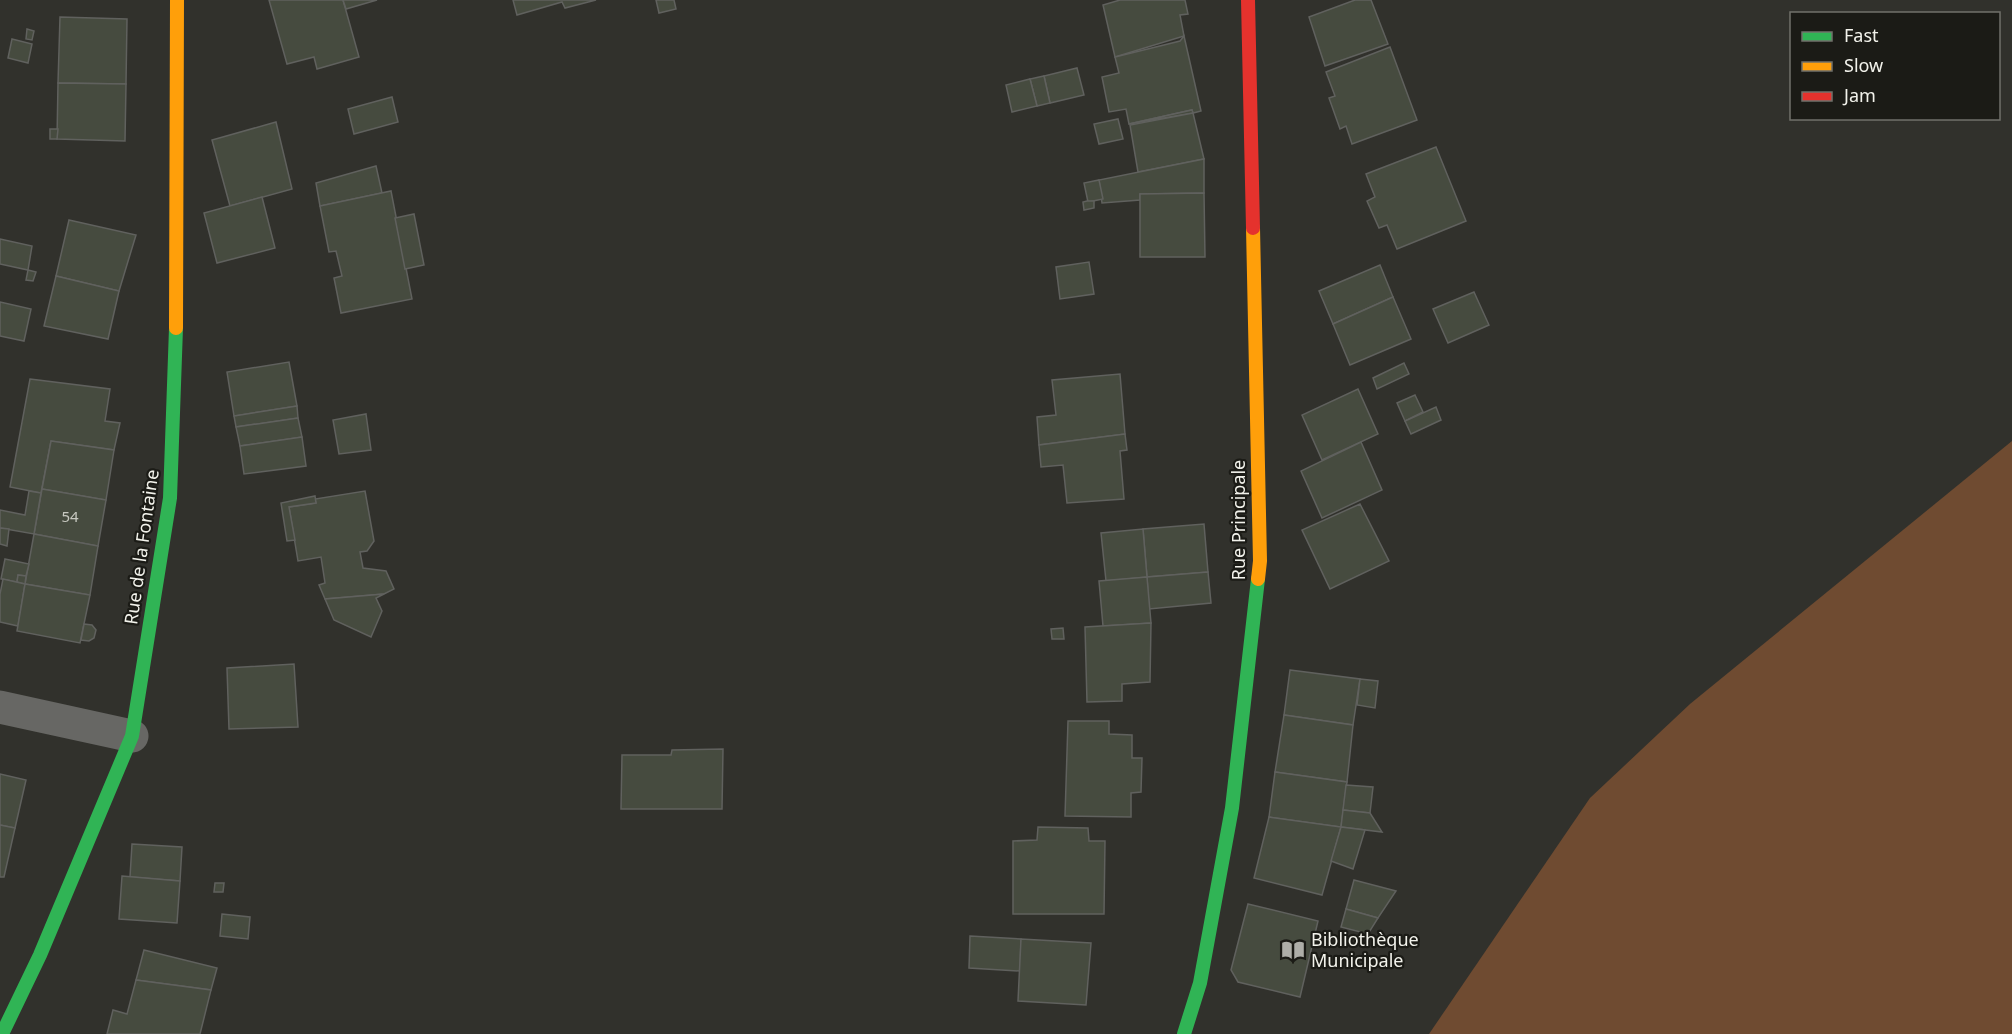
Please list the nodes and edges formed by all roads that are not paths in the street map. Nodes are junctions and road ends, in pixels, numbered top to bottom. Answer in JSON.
{"nodes":[{"id":1,"x":177,"y":0,"type":"edge"},
{"id":2,"x":1248,"y":0,"type":"edge"},
{"id":3,"x":0,"y":707,"type":"edge"},
{"id":4,"x":132,"y":736,"type":"junction"},
{"id":5,"x":2,"y":1034,"type":"edge"},
{"id":6,"x":1184,"y":1034,"type":"edge"}],
"edges":[{"from":1,"to":4,"type":"street","name":"Rue de la Fontaine"},
{"from":2,"to":6,"type":"street","name":"Rue Principale"},
{"from":3,"to":4,"type":"street"},
{"from":4,"to":5,"type":"street","name":"Rue de la Fontaine"}]}
